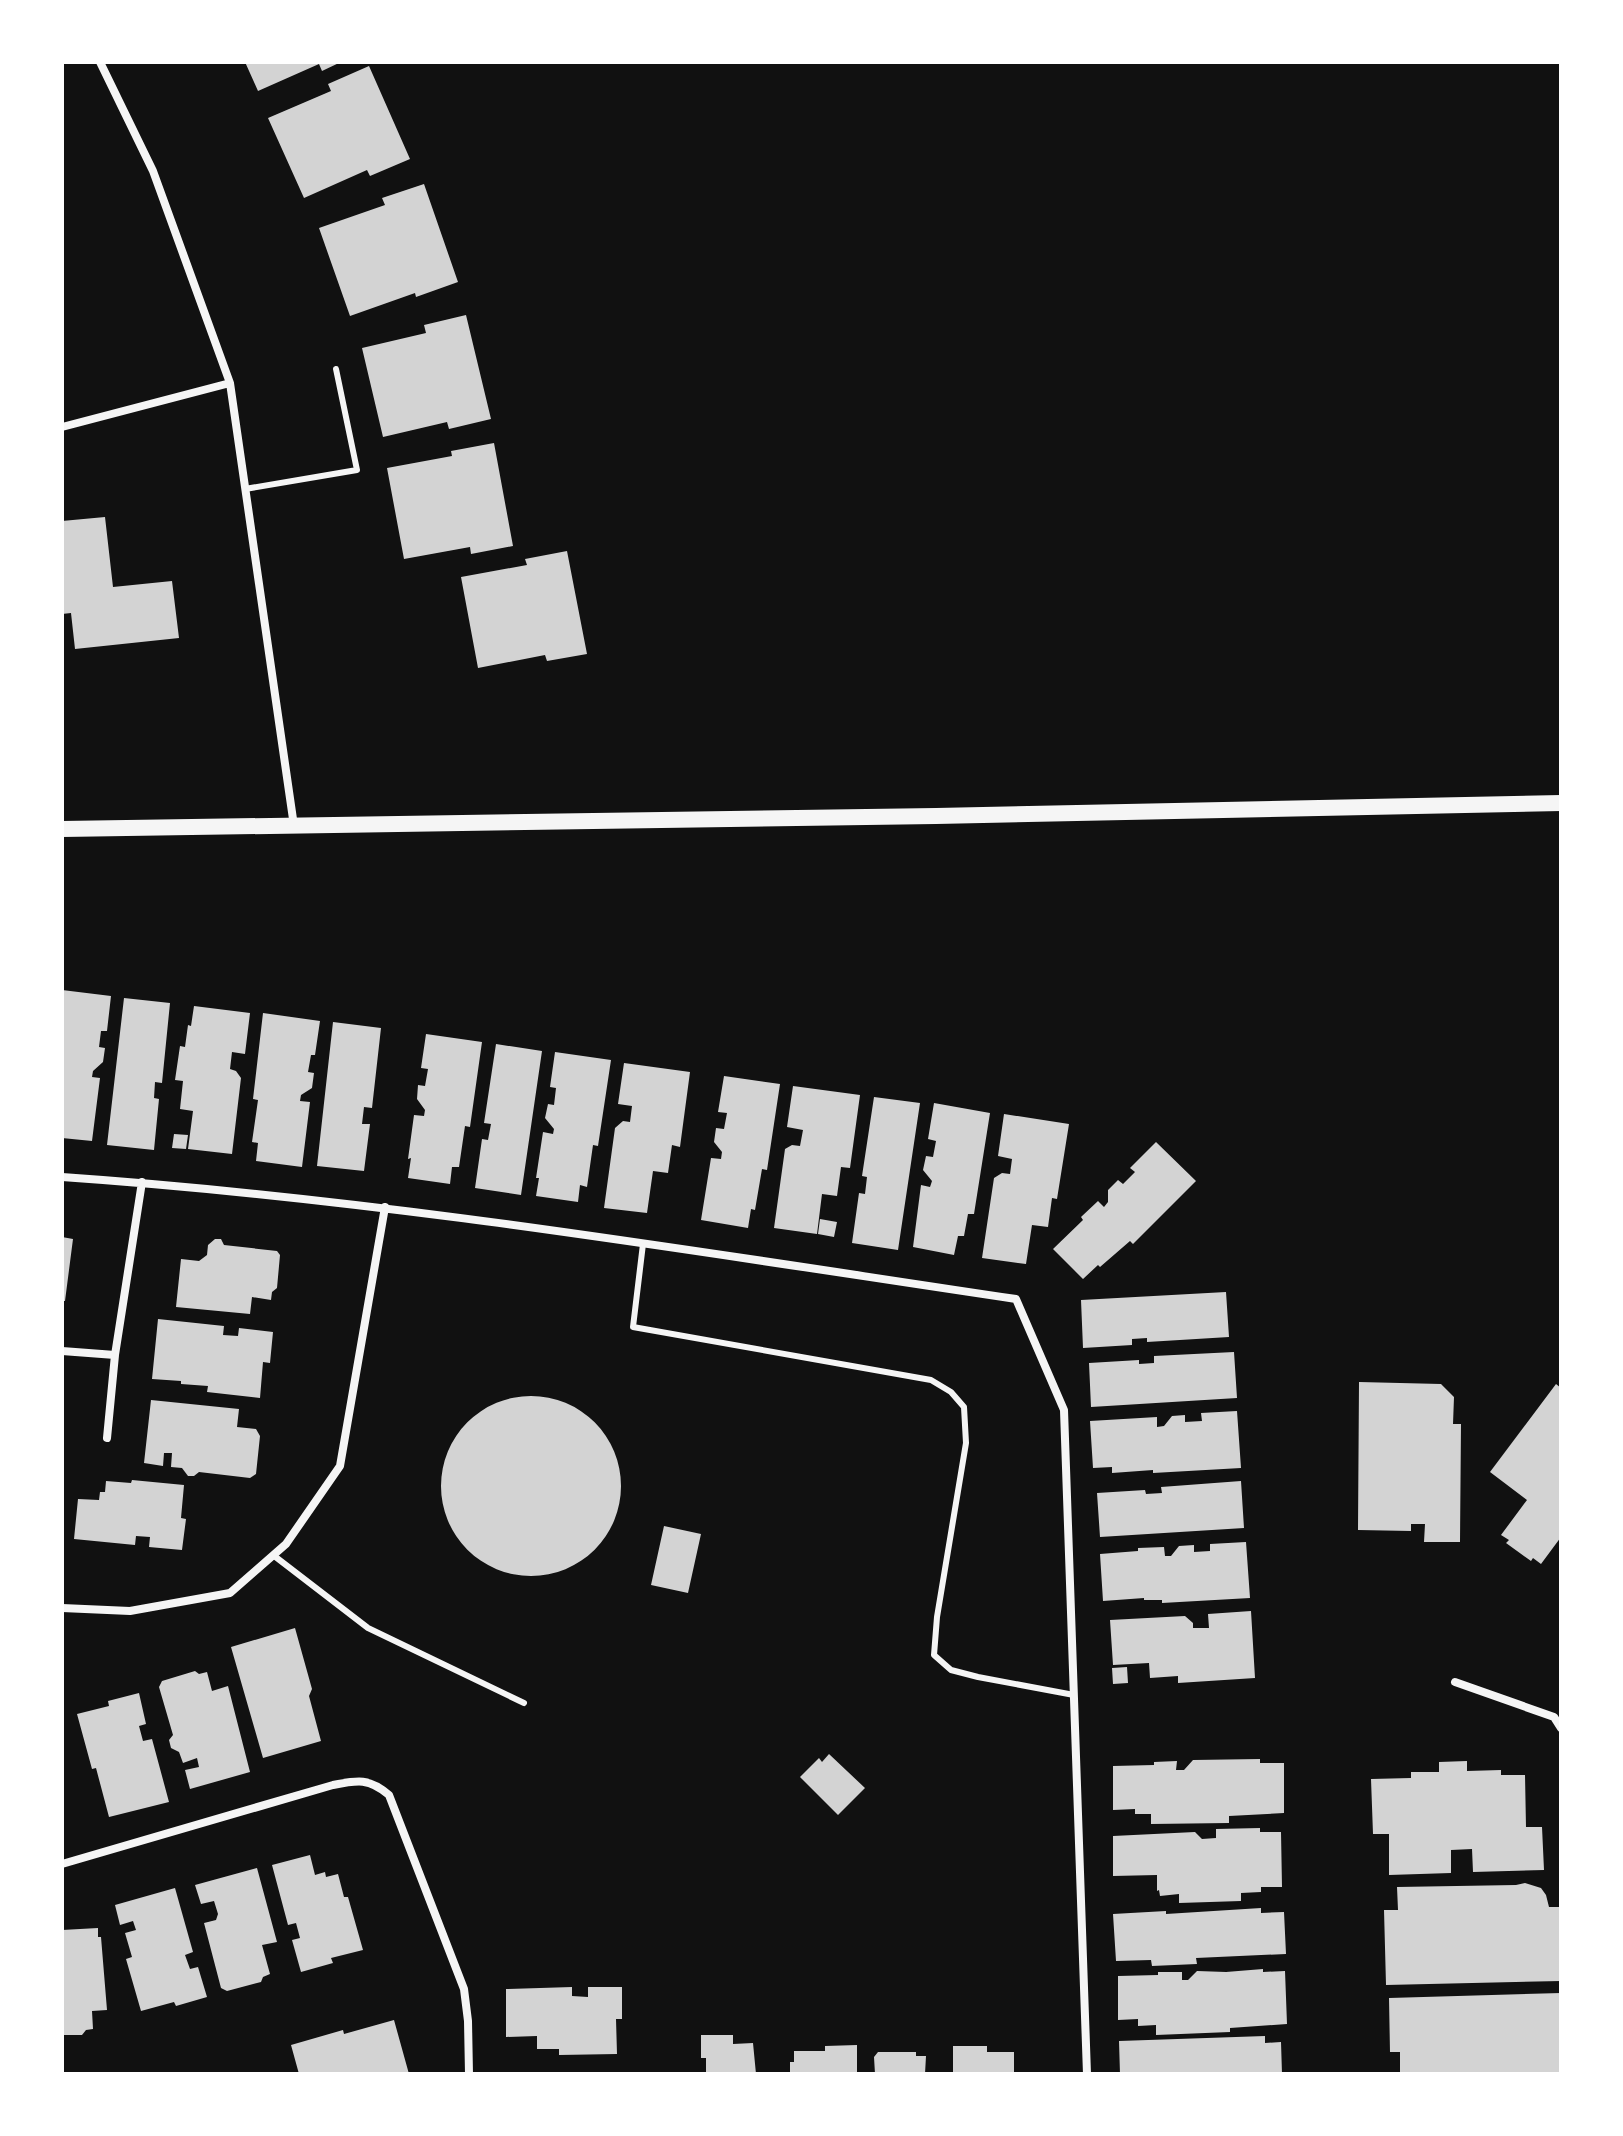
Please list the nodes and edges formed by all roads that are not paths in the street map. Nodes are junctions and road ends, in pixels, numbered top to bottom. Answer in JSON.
{"nodes":[{"id":1,"x":100,"y":62,"type":"edge"},
{"id":2,"x":336,"y":369,"type":"dead end"},
{"id":3,"x":230,"y":383,"type":"junction"},
{"id":4,"x":62,"y":427,"type":"edge"},
{"id":5,"x":245,"y":489,"type":"junction"},
{"id":6,"x":1561,"y":803,"type":"edge"},
{"id":7,"x":294,"y":826,"type":"junction"},
{"id":8,"x":62,"y":829,"type":"edge"},
{"id":9,"x":62,"y":1177,"type":"edge"},
{"id":10,"x":142,"y":1182,"type":"junction"},
{"id":11,"x":385,"y":1207,"type":"junction"},
{"id":12,"x":643,"y":1244,"type":"junction"},
{"id":13,"x":62,"y":1351,"type":"edge"},
{"id":14,"x":115,"y":1355,"type":"junction"},
{"id":15,"x":107,"y":1438,"type":"dead end"},
{"id":16,"x":273,"y":1555,"type":"junction"},
{"id":17,"x":62,"y":1608,"type":"edge"},
{"id":18,"x":1455,"y":1682,"type":"dead end"},
{"id":19,"x":1074,"y":1695,"type":"junction"},
{"id":20,"x":524,"y":1703,"type":"dead end"},
{"id":21,"x":1561,"y":1728,"type":"edge"},
{"id":22,"x":62,"y":1864,"type":"edge"},
{"id":23,"x":469,"y":2074,"type":"edge"},
{"id":24,"x":1087,"y":2074,"type":"edge"}],
"edges":[{"from":1,"to":3,"type":"street"},
{"from":2,"to":5,"type":"lane"},
{"from":3,"to":4,"type":"street"},
{"from":3,"to":5,"type":"street"},
{"from":5,"to":7,"type":"street"},
{"from":6,"to":7,"type":"main road"},
{"from":7,"to":8,"type":"main road"},
{"from":9,"to":10,"type":"street"},
{"from":10,"to":11,"type":"street"},
{"from":10,"to":14,"type":"street"},
{"from":11,"to":12,"type":"street"},
{"from":11,"to":16,"type":"street"},
{"from":12,"to":19,"type":"street"},
{"from":12,"to":19,"type":"lane"},
{"from":13,"to":14,"type":"street"},
{"from":14,"to":15,"type":"street"},
{"from":16,"to":17,"type":"street"},
{"from":16,"to":20,"type":"lane"},
{"from":18,"to":21,"type":"street"},
{"from":19,"to":24,"type":"street"},
{"from":22,"to":23,"type":"street"}]}
